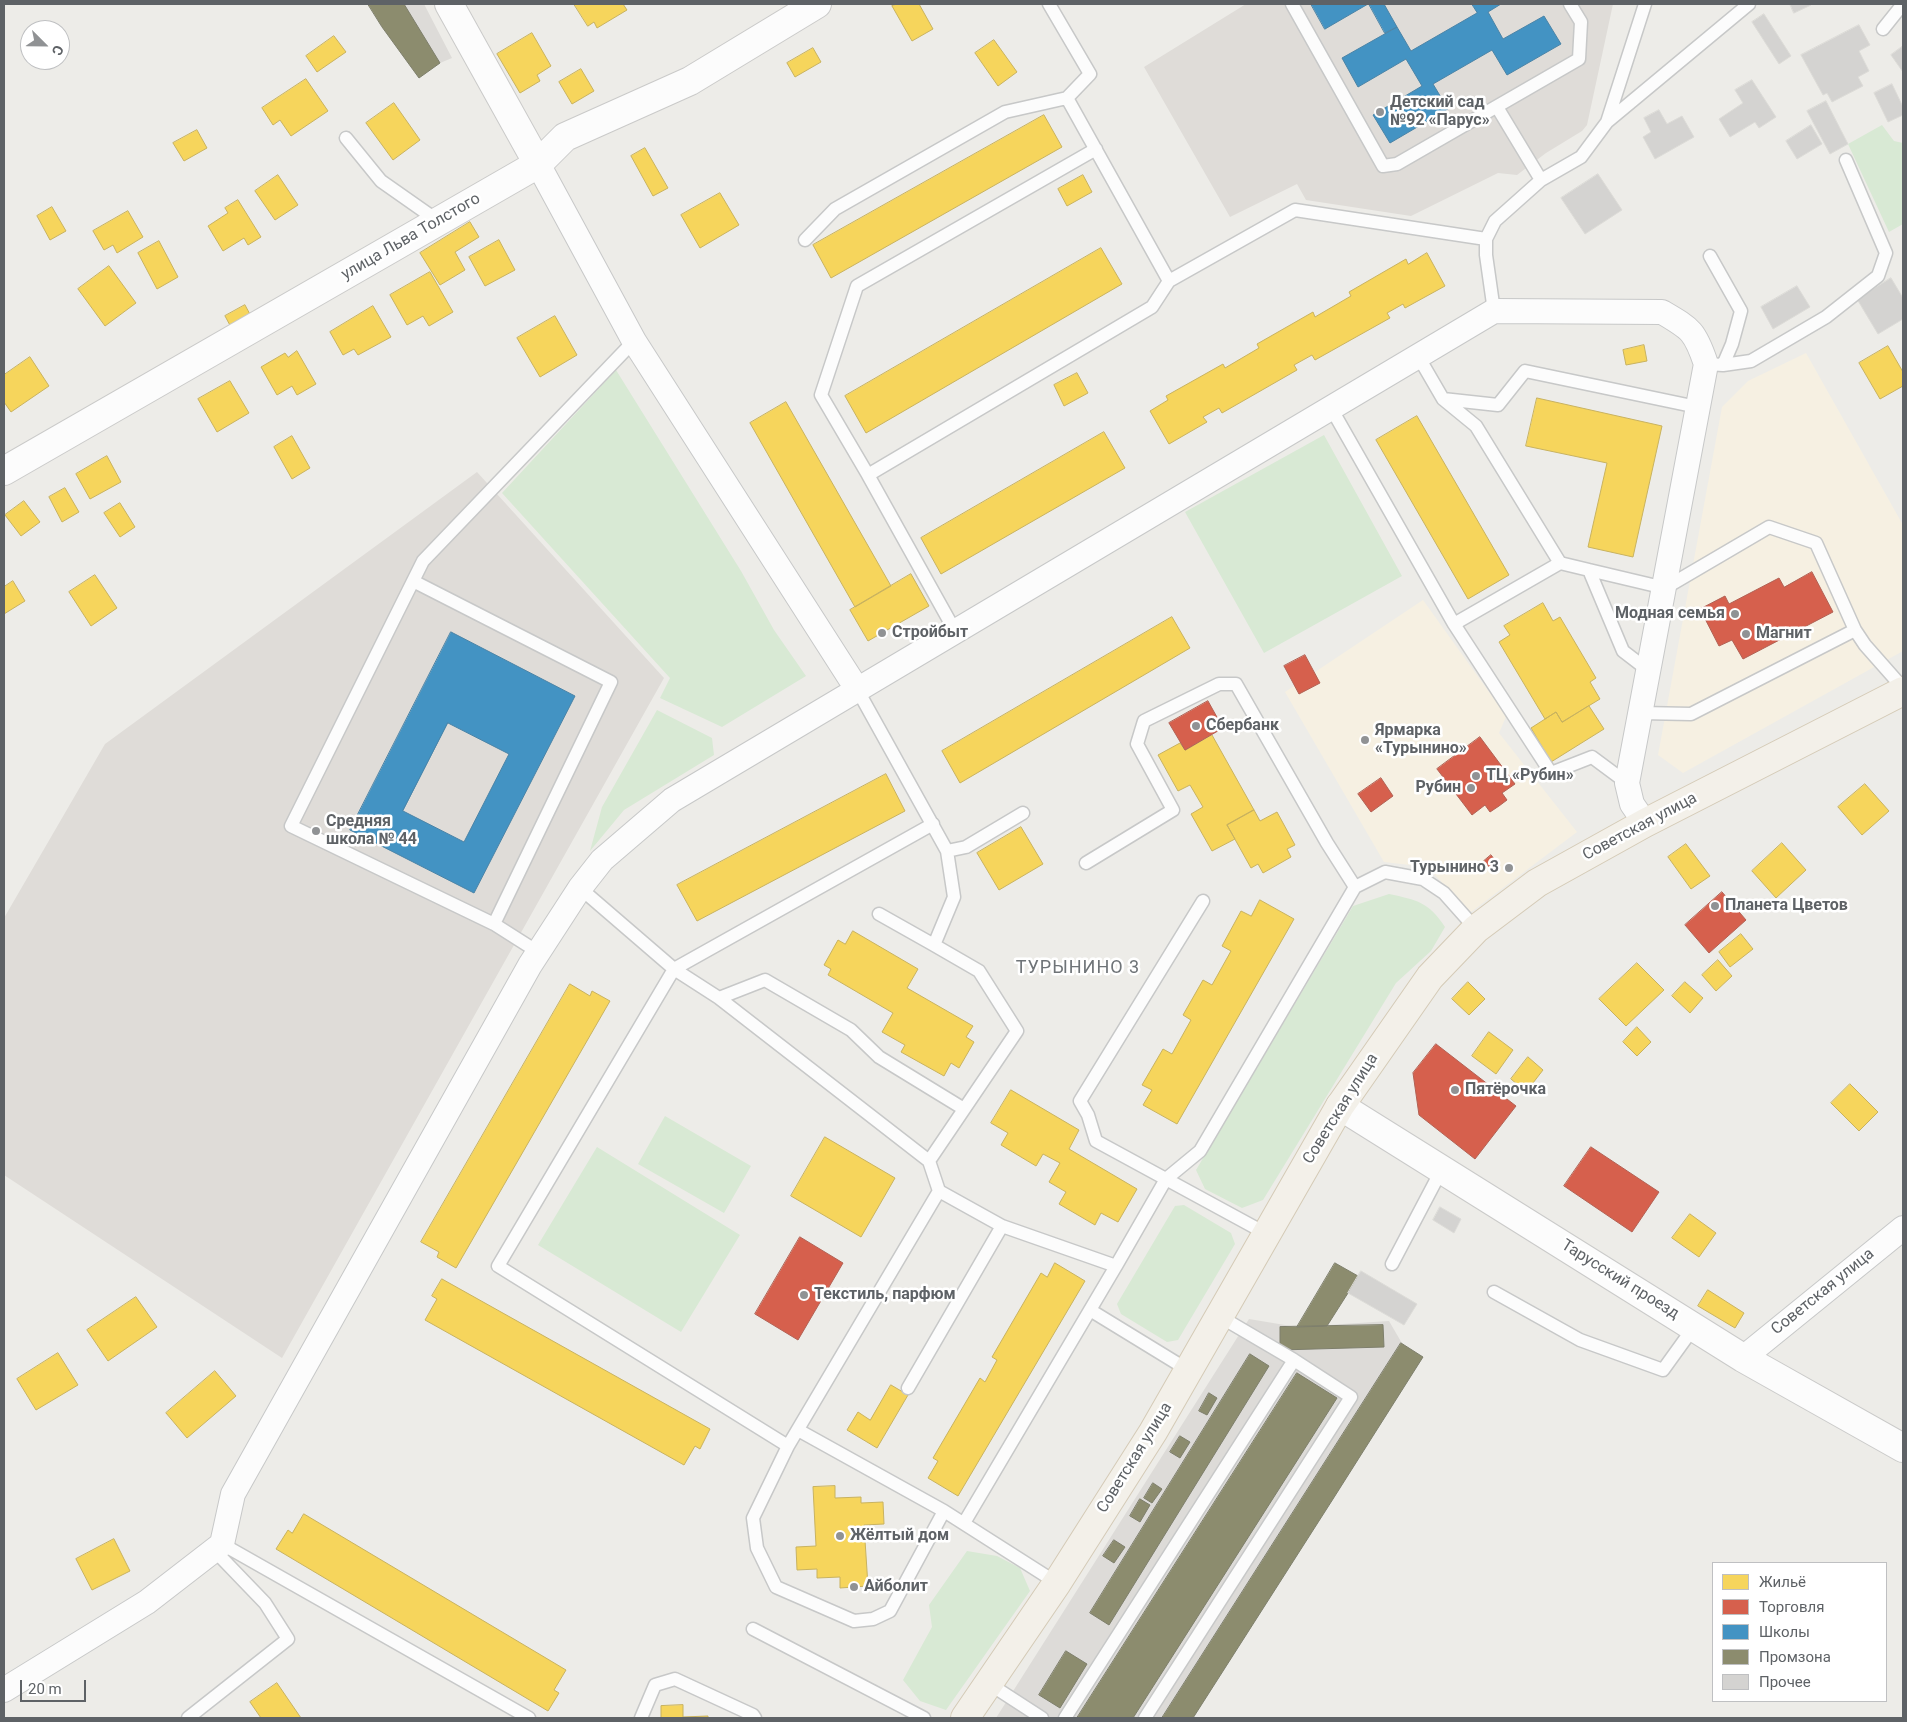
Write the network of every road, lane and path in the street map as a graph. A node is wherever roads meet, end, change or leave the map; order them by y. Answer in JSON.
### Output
{"nodes":[{"id":1,"x":449,"y":4,"type":"edge"},
{"id":2,"x":817,"y":4,"type":"edge"},
{"id":3,"x":1049,"y":4,"type":"edge"},
{"id":4,"x":1292,"y":4,"type":"edge"},
{"id":5,"x":1570,"y":4,"type":"edge"},
{"id":6,"x":1645,"y":4,"type":"edge"},
{"id":7,"x":1749,"y":4,"type":"edge"},
{"id":8,"x":1903,"y":4,"type":"edge"},
{"id":9,"x":1883,"y":29,"type":"dead end"},
{"id":10,"x":1068,"y":98,"type":"junction"},
{"id":11,"x":1497,"y":107,"type":"junction"},
{"id":12,"x":1608,"y":122,"type":"junction"},
{"id":13,"x":346,"y":138,"type":"dead end"},
{"id":14,"x":1096,"y":149,"type":"junction"},
{"id":15,"x":1846,"y":160,"type":"dead end"},
{"id":16,"x":538,"y":164,"type":"junction"},
{"id":17,"x":1541,"y":180,"type":"junction"},
{"id":18,"x":438,"y":221,"type":"junction"},
{"id":19,"x":1486,"y":239,"type":"junction"},
{"id":20,"x":805,"y":240,"type":"dead end"},
{"id":21,"x":1710,"y":256,"type":"dead end"},
{"id":22,"x":1169,"y":281,"type":"junction"},
{"id":23,"x":1494,"y":311,"type":"junction"},
{"id":24,"x":634,"y":341,"type":"junction"},
{"id":25,"x":1418,"y":356,"type":"junction"},
{"id":26,"x":1715,"y":364,"type":"junction"},
{"id":27,"x":1443,"y":399,"type":"junction"},
{"id":28,"x":1697,"y":407,"type":"junction"},
{"id":29,"x":1331,"y":408,"type":"junction"},
{"id":30,"x":4,"y":472,"type":"edge"},
{"id":31,"x":868,"y":475,"type":"junction"},
{"id":32,"x":1560,"y":563,"type":"junction"},
{"id":33,"x":1589,"y":570,"type":"junction"},
{"id":34,"x":413,"y":581,"type":"junction"},
{"id":35,"x":1665,"y":588,"type":"junction"},
{"id":36,"x":1454,"y":624,"type":"junction"},
{"id":37,"x":1855,"y":630,"type":"junction"},
{"id":38,"x":955,"y":631,"type":"junction"},
{"id":39,"x":1649,"y":671,"type":"junction"},
{"id":40,"x":857,"y":689,"type":"junction"},
{"id":41,"x":1903,"y":689,"type":"edge"},
{"id":42,"x":1641,"y":714,"type":"junction"},
{"id":43,"x":1627,"y":783,"type":"junction"},
{"id":44,"x":1023,"y":813,"type":"dead end"},
{"id":45,"x":933,"y":824,"type":"junction"},
{"id":46,"x":1645,"y":824,"type":"junction"},
{"id":47,"x":947,"y":851,"type":"junction"},
{"id":48,"x":1086,"y":863,"type":"dead end"},
{"id":49,"x":1356,"y":887,"type":"junction"},
{"id":50,"x":580,"y":888,"type":"junction"},
{"id":51,"x":1203,"y":901,"type":"dead end"},
{"id":52,"x":879,"y":914,"type":"dead end"},
{"id":53,"x":494,"y":924,"type":"junction"},
{"id":54,"x":1476,"y":929,"type":"junction"},
{"id":55,"x":934,"y":945,"type":"junction"},
{"id":56,"x":538,"y":952,"type":"junction"},
{"id":57,"x":674,"y":969,"type":"junction"},
{"id":58,"x":719,"y":998,"type":"junction"},
{"id":59,"x":1340,"y":1106,"type":"junction"},
{"id":60,"x":964,"y":1109,"type":"junction"},
{"id":61,"x":929,"y":1161,"type":"junction"},
{"id":62,"x":1442,"y":1169,"type":"junction"},
{"id":63,"x":1166,"y":1179,"type":"junction"},
{"id":64,"x":940,"y":1191,"type":"junction"},
{"id":65,"x":1002,"y":1226,"type":"junction"},
{"id":66,"x":1903,"y":1228,"type":"edge"},
{"id":67,"x":1267,"y":1234,"type":"junction"},
{"id":68,"x":1392,"y":1264,"type":"dead end"},
{"id":69,"x":1116,"y":1266,"type":"junction"},
{"id":70,"x":1494,"y":1292,"type":"dead end"},
{"id":71,"x":1090,"y":1310,"type":"junction"},
{"id":72,"x":1219,"y":1316,"type":"junction"},
{"id":73,"x":1694,"y":1326,"type":"junction"},
{"id":74,"x":1744,"y":1358,"type":"junction"},
{"id":75,"x":1294,"y":1360,"type":"junction"},
{"id":76,"x":1188,"y":1370,"type":"junction"},
{"id":77,"x":908,"y":1388,"type":"dead end"},
{"id":78,"x":798,"y":1430,"type":"junction"},
{"id":79,"x":788,"y":1446,"type":"junction"},
{"id":80,"x":1903,"y":1448,"type":"edge"},
{"id":81,"x":944,"y":1511,"type":"junction"},
{"id":82,"x":964,"y":1523,"type":"junction"},
{"id":83,"x":218,"y":1547,"type":"junction"},
{"id":84,"x":1057,"y":1583,"type":"junction"},
{"id":85,"x":753,"y":1629,"type":"dead end"},
{"id":86,"x":988,"y":1683,"type":"junction"},
{"id":87,"x":4,"y":1690,"type":"edge"},
{"id":88,"x":188,"y":1718,"type":"edge"},
{"id":89,"x":529,"y":1718,"type":"edge"},
{"id":90,"x":641,"y":1718,"type":"edge"},
{"id":91,"x":755,"y":1718,"type":"edge"},
{"id":92,"x":924,"y":1718,"type":"edge"},
{"id":93,"x":965,"y":1718,"type":"edge"},
{"id":94,"x":1042,"y":1718,"type":"edge"},
{"id":95,"x":1065,"y":1718,"type":"edge"},
{"id":96,"x":1145,"y":1718,"type":"edge"}],
"edges":[{"from":1,"to":16,"type":"street"},
{"from":2,"to":16,"type":"street","name":"улица Льва Толстого"},
{"from":3,"to":10,"type":"lane"},
{"from":4,"to":11,"type":"lane"},
{"from":5,"to":11,"type":"lane"},
{"from":6,"to":12,"type":"lane"},
{"from":7,"to":12,"type":"lane"},
{"from":8,"to":9,"type":"lane"},
{"from":10,"to":14,"type":"lane"},
{"from":10,"to":20,"type":"lane"},
{"from":11,"to":17,"type":"lane"},
{"from":12,"to":17,"type":"lane"},
{"from":13,"to":18,"type":"lane"},
{"from":14,"to":22,"type":"lane"},
{"from":14,"to":31,"type":"lane"},
{"from":15,"to":26,"type":"lane"},
{"from":16,"to":18,"type":"street","name":"улица Льва Толстого"},
{"from":16,"to":24,"type":"street"},
{"from":17,"to":19,"type":"lane"},
{"from":18,"to":30,"type":"street","name":"улица Льва Толстого"},
{"from":19,"to":22,"type":"lane"},
{"from":19,"to":23,"type":"lane"},
{"from":21,"to":26,"type":"lane"},
{"from":22,"to":31,"type":"lane"},
{"from":23,"to":25,"type":"street"},
{"from":23,"to":26,"type":"street"},
{"from":24,"to":34,"type":"lane"},
{"from":24,"to":40,"type":"street"},
{"from":25,"to":27,"type":"lane"},
{"from":25,"to":29,"type":"street"},
{"from":26,"to":28,"type":"street"},
{"from":27,"to":28,"type":"lane"},
{"from":27,"to":32,"type":"lane"},
{"from":28,"to":35,"type":"street"},
{"from":29,"to":36,"type":"lane"},
{"from":29,"to":38,"type":"street"},
{"from":31,"to":38,"type":"lane"},
{"from":32,"to":33,"type":"lane"},
{"from":32,"to":36,"type":"lane"},
{"from":33,"to":35,"type":"lane"},
{"from":33,"to":39,"type":"lane"},
{"from":34,"to":53,"type":"lane"},
{"from":34,"to":53,"type":"lane"},
{"from":35,"to":37,"type":"lane"},
{"from":35,"to":39,"type":"street"},
{"from":36,"to":43,"type":"lane"},
{"from":37,"to":41,"type":"lane"},
{"from":37,"to":42,"type":"lane"},
{"from":38,"to":40,"type":"street"},
{"from":39,"to":42,"type":"street"},
{"from":40,"to":45,"type":"lane"},
{"from":40,"to":50,"type":"street"},
{"from":41,"to":46,"type":"main road","name":"Советская улица"},
{"from":42,"to":43,"type":"street"},
{"from":43,"to":46,"type":"street"},
{"from":44,"to":47,"type":"lane"},
{"from":45,"to":47,"type":"lane"},
{"from":45,"to":57,"type":"lane"},
{"from":46,"to":54,"type":"main road","name":"Советская улица"},
{"from":47,"to":55,"type":"lane"},
{"from":48,"to":49,"type":"lane"},
{"from":49,"to":54,"type":"lane"},
{"from":49,"to":63,"type":"lane"},
{"from":50,"to":56,"type":"street"},
{"from":50,"to":57,"type":"lane"},
{"from":51,"to":63,"type":"lane"},
{"from":52,"to":55,"type":"lane"},
{"from":53,"to":56,"type":"lane"},
{"from":54,"to":59,"type":"main road","name":"Советская улица"},
{"from":55,"to":60,"type":"lane"},
{"from":56,"to":83,"type":"street"},
{"from":57,"to":58,"type":"lane"},
{"from":57,"to":79,"type":"lane"},
{"from":58,"to":60,"type":"lane"},
{"from":58,"to":61,"type":"lane"},
{"from":59,"to":62,"type":"street","name":"Тарусский проезд"},
{"from":59,"to":67,"type":"main road","name":"Советская улица"},
{"from":60,"to":61,"type":"lane"},
{"from":61,"to":64,"type":"lane"},
{"from":62,"to":68,"type":"lane"},
{"from":62,"to":73,"type":"street","name":"Тарусский проезд"},
{"from":63,"to":67,"type":"lane"},
{"from":63,"to":69,"type":"lane"},
{"from":64,"to":65,"type":"lane"},
{"from":64,"to":78,"type":"lane"},
{"from":65,"to":69,"type":"lane"},
{"from":65,"to":77,"type":"lane"},
{"from":66,"to":74,"type":"street","name":"Советская улица"},
{"from":67,"to":72,"type":"main road","name":"Советская улица"},
{"from":69,"to":71,"type":"lane"},
{"from":70,"to":73,"type":"lane"},
{"from":71,"to":76,"type":"lane"},
{"from":71,"to":82,"type":"lane"},
{"from":72,"to":75,"type":"lane"},
{"from":72,"to":76,"type":"main road","name":"Советская улица"},
{"from":73,"to":74,"type":"street","name":"Тарусский проезд"},
{"from":74,"to":80,"type":"street","name":"Тарусский проезд"},
{"from":75,"to":95,"type":"lane"},
{"from":75,"to":96,"type":"lane"},
{"from":76,"to":84,"type":"main road","name":"Советская улица"},
{"from":78,"to":79,"type":"lane"},
{"from":78,"to":81,"type":"lane"},
{"from":79,"to":81,"type":"lane"},
{"from":81,"to":82,"type":"lane"},
{"from":82,"to":84,"type":"lane"},
{"from":83,"to":87,"type":"street"},
{"from":83,"to":88,"type":"lane"},
{"from":83,"to":89,"type":"lane"},
{"from":84,"to":86,"type":"main road","name":"Советская улица"},
{"from":85,"to":92,"type":"lane"},
{"from":86,"to":93,"type":"main road","name":"Советская улица"},
{"from":86,"to":94,"type":"lane"},
{"from":90,"to":91,"type":"lane"}]}
